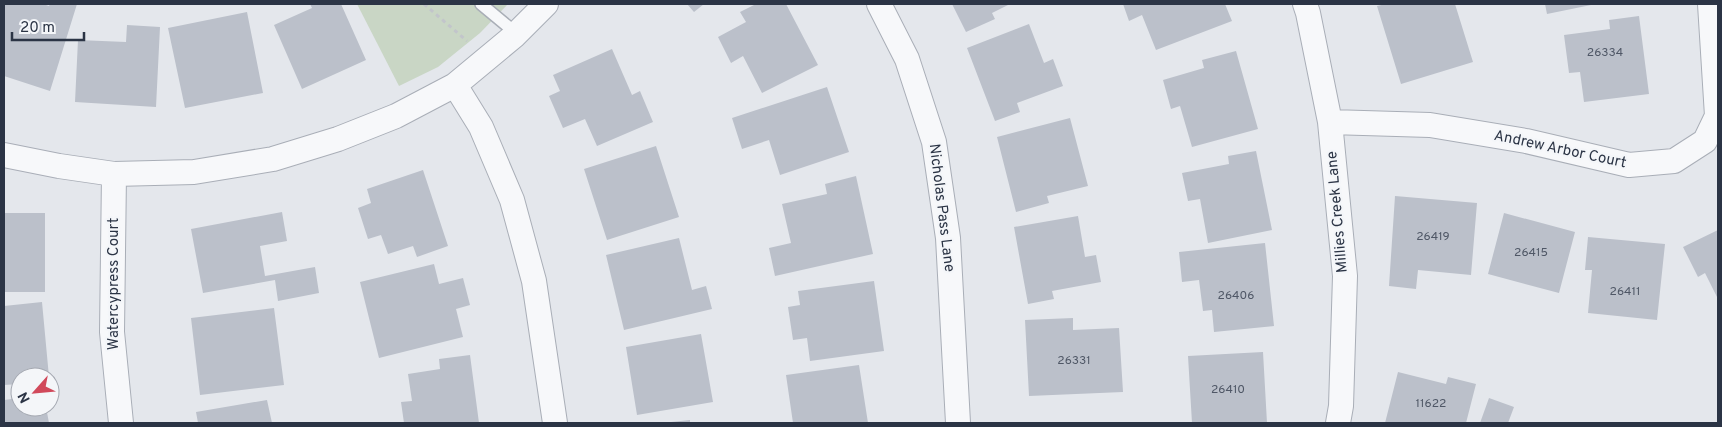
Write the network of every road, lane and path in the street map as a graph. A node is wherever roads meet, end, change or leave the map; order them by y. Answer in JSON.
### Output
{"nodes":[{"id":1,"x":424,"y":4,"type":"edge"},
{"id":2,"x":481,"y":4,"type":"edge"},
{"id":3,"x":546,"y":4,"type":"edge"},
{"id":4,"x":879,"y":4,"type":"edge"},
{"id":5,"x":1305,"y":4,"type":"edge"},
{"id":6,"x":1710,"y":4,"type":"edge"},
{"id":7,"x":517,"y":34,"type":"junction"},
{"id":8,"x":467,"y":41,"type":"dead end"},
{"id":9,"x":455,"y":85,"type":"junction"},
{"id":10,"x":1330,"y":122,"type":"junction"},
{"id":11,"x":4,"y":155,"type":"edge"},
{"id":12,"x":114,"y":174,"type":"junction"},
{"id":13,"x":547,"y":377,"type":"junction"},
{"id":14,"x":121,"y":423,"type":"edge"},
{"id":15,"x":543,"y":423,"type":"edge"},
{"id":16,"x":555,"y":423,"type":"edge"},
{"id":17,"x":958,"y":423,"type":"edge"},
{"id":18,"x":1338,"y":423,"type":"edge"}],
"edges":[{"from":1,"to":8,"type":"path"},
{"from":2,"to":7,"type":"lane"},
{"from":3,"to":7,"type":"street"},
{"from":4,"to":17,"type":"street","name":"Nicholas Pass Lane"},
{"from":5,"to":10,"type":"street","name":"Millies Creek Lane"},
{"from":6,"to":10,"type":"street","name":"Andrew Arbor Court"},
{"from":7,"to":9,"type":"street"},
{"from":9,"to":12,"type":"street"},
{"from":9,"to":13,"type":"street"},
{"from":10,"to":18,"type":"street","name":"Millies Creek Lane"},
{"from":11,"to":12,"type":"street"},
{"from":12,"to":14,"type":"street","name":"Watercypress Court"},
{"from":13,"to":15,"type":"street"},
{"from":13,"to":16,"type":"street"}]}
